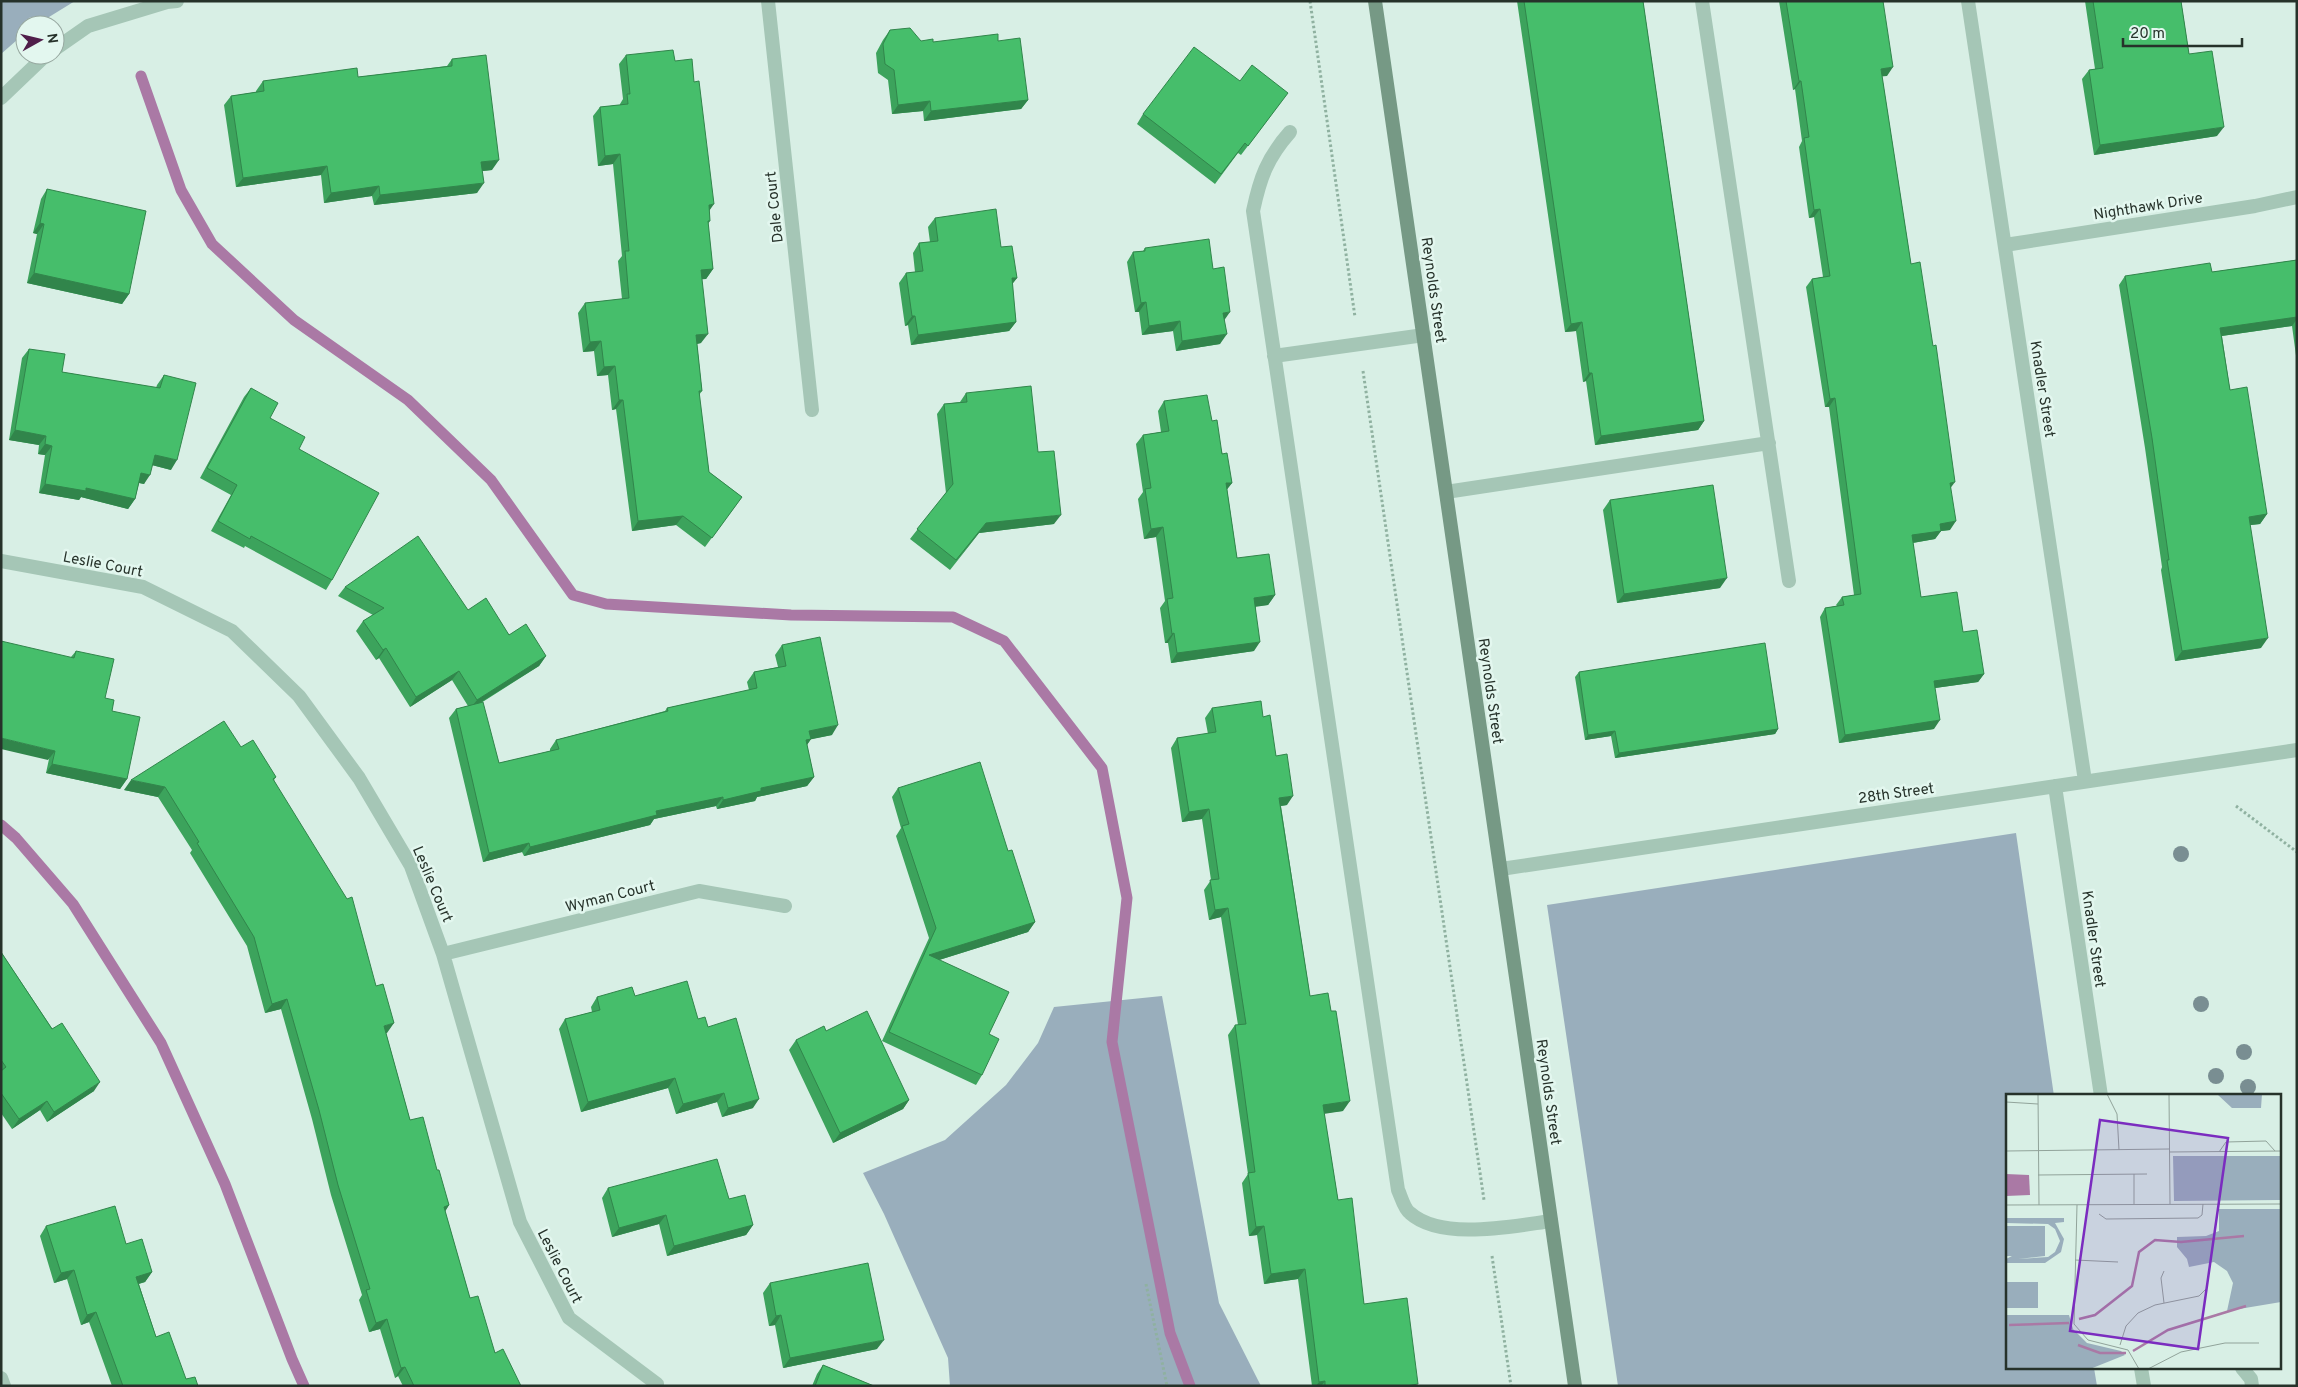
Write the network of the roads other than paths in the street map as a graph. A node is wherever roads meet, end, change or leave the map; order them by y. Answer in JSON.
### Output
{"nodes":[{"id":1,"x":177,"y":1,"type":"edge"},
{"id":2,"x":768,"y":1,"type":"edge"},
{"id":3,"x":1375,"y":1,"type":"edge"},
{"id":4,"x":1702,"y":1,"type":"edge"},
{"id":5,"x":1968,"y":1,"type":"edge"},
{"id":6,"x":65,"y":42,"type":"edge"},
{"id":7,"x":36,"y":65,"type":"edge"},
{"id":8,"x":1,"y":98,"type":"edge"},
{"id":9,"x":1290,"y":132,"type":"dead end"},
{"id":10,"x":2297,"y":197,"type":"edge"},
{"id":11,"x":2005,"y":245,"type":"junction"},
{"id":12,"x":1424,"y":335,"type":"junction"},
{"id":13,"x":1274,"y":356,"type":"junction"},
{"id":14,"x":812,"y":410,"type":"dead end"},
{"id":15,"x":1768,"y":443,"type":"junction"},
{"id":16,"x":1446,"y":492,"type":"junction"},
{"id":17,"x":1,"y":561,"type":"edge"},
{"id":18,"x":1789,"y":581,"type":"dead end"},
{"id":19,"x":2297,"y":750,"type":"edge"},
{"id":20,"x":2086,"y":781,"type":"junction"},
{"id":21,"x":2055,"y":786,"type":"junction"},
{"id":22,"x":1501,"y":869,"type":"junction"},
{"id":23,"x":785,"y":906,"type":"dead end"},
{"id":24,"x":443,"y":954,"type":"junction"},
{"id":25,"x":2101,"y":1094,"type":"edge"},
{"id":26,"x":1552,"y":1221,"type":"junction"},
{"id":27,"x":2141,"y":1370,"type":"edge"},
{"id":28,"x":2244,"y":1370,"type":"edge"},
{"id":29,"x":1,"y":1378,"type":"edge"},
{"id":30,"x":658,"y":1384,"type":"dead end"},
{"id":31,"x":4,"y":1386,"type":"edge"},
{"id":32,"x":1575,"y":1386,"type":"edge"},
{"id":33,"x":2144,"y":1386,"type":"edge"},
{"id":34,"x":2252,"y":1386,"type":"edge"}],
"edges":[{"from":1,"to":6,"type":"street"},
{"from":2,"to":14,"type":"street","name":"Dale Court"},
{"from":3,"to":12,"type":"main road","name":"Reynolds Street"},
{"from":4,"to":15,"type":"street"},
{"from":5,"to":11,"type":"street","name":"Knadler Street"},
{"from":7,"to":8,"type":"street"},
{"from":9,"to":13,"type":"street"},
{"from":10,"to":11,"type":"street","name":"Nighthawk Drive"},
{"from":11,"to":20,"type":"street","name":"Knadler Street"},
{"from":12,"to":13,"type":"street"},
{"from":12,"to":16,"type":"main road","name":"Reynolds Street"},
{"from":13,"to":26,"type":"street"},
{"from":15,"to":16,"type":"street"},
{"from":15,"to":18,"type":"street"},
{"from":16,"to":22,"type":"main road","name":"Reynolds Street"},
{"from":17,"to":24,"type":"street","name":"Leslie Court"},
{"from":19,"to":20,"type":"street","name":"28th Street"},
{"from":20,"to":21,"type":"street","name":"28th Street"},
{"from":21,"to":22,"type":"street","name":"28th Street"},
{"from":21,"to":25,"type":"street","name":"Knadler Street"},
{"from":22,"to":26,"type":"main road","name":"Reynolds Street"},
{"from":23,"to":24,"type":"street","name":"Wyman Court"},
{"from":24,"to":30,"type":"street","name":"Leslie Court"},
{"from":26,"to":32,"type":"main road","name":"Reynolds Street"},
{"from":27,"to":33,"type":"street"},
{"from":28,"to":34,"type":"street"},
{"from":29,"to":31,"type":"street"}]}
